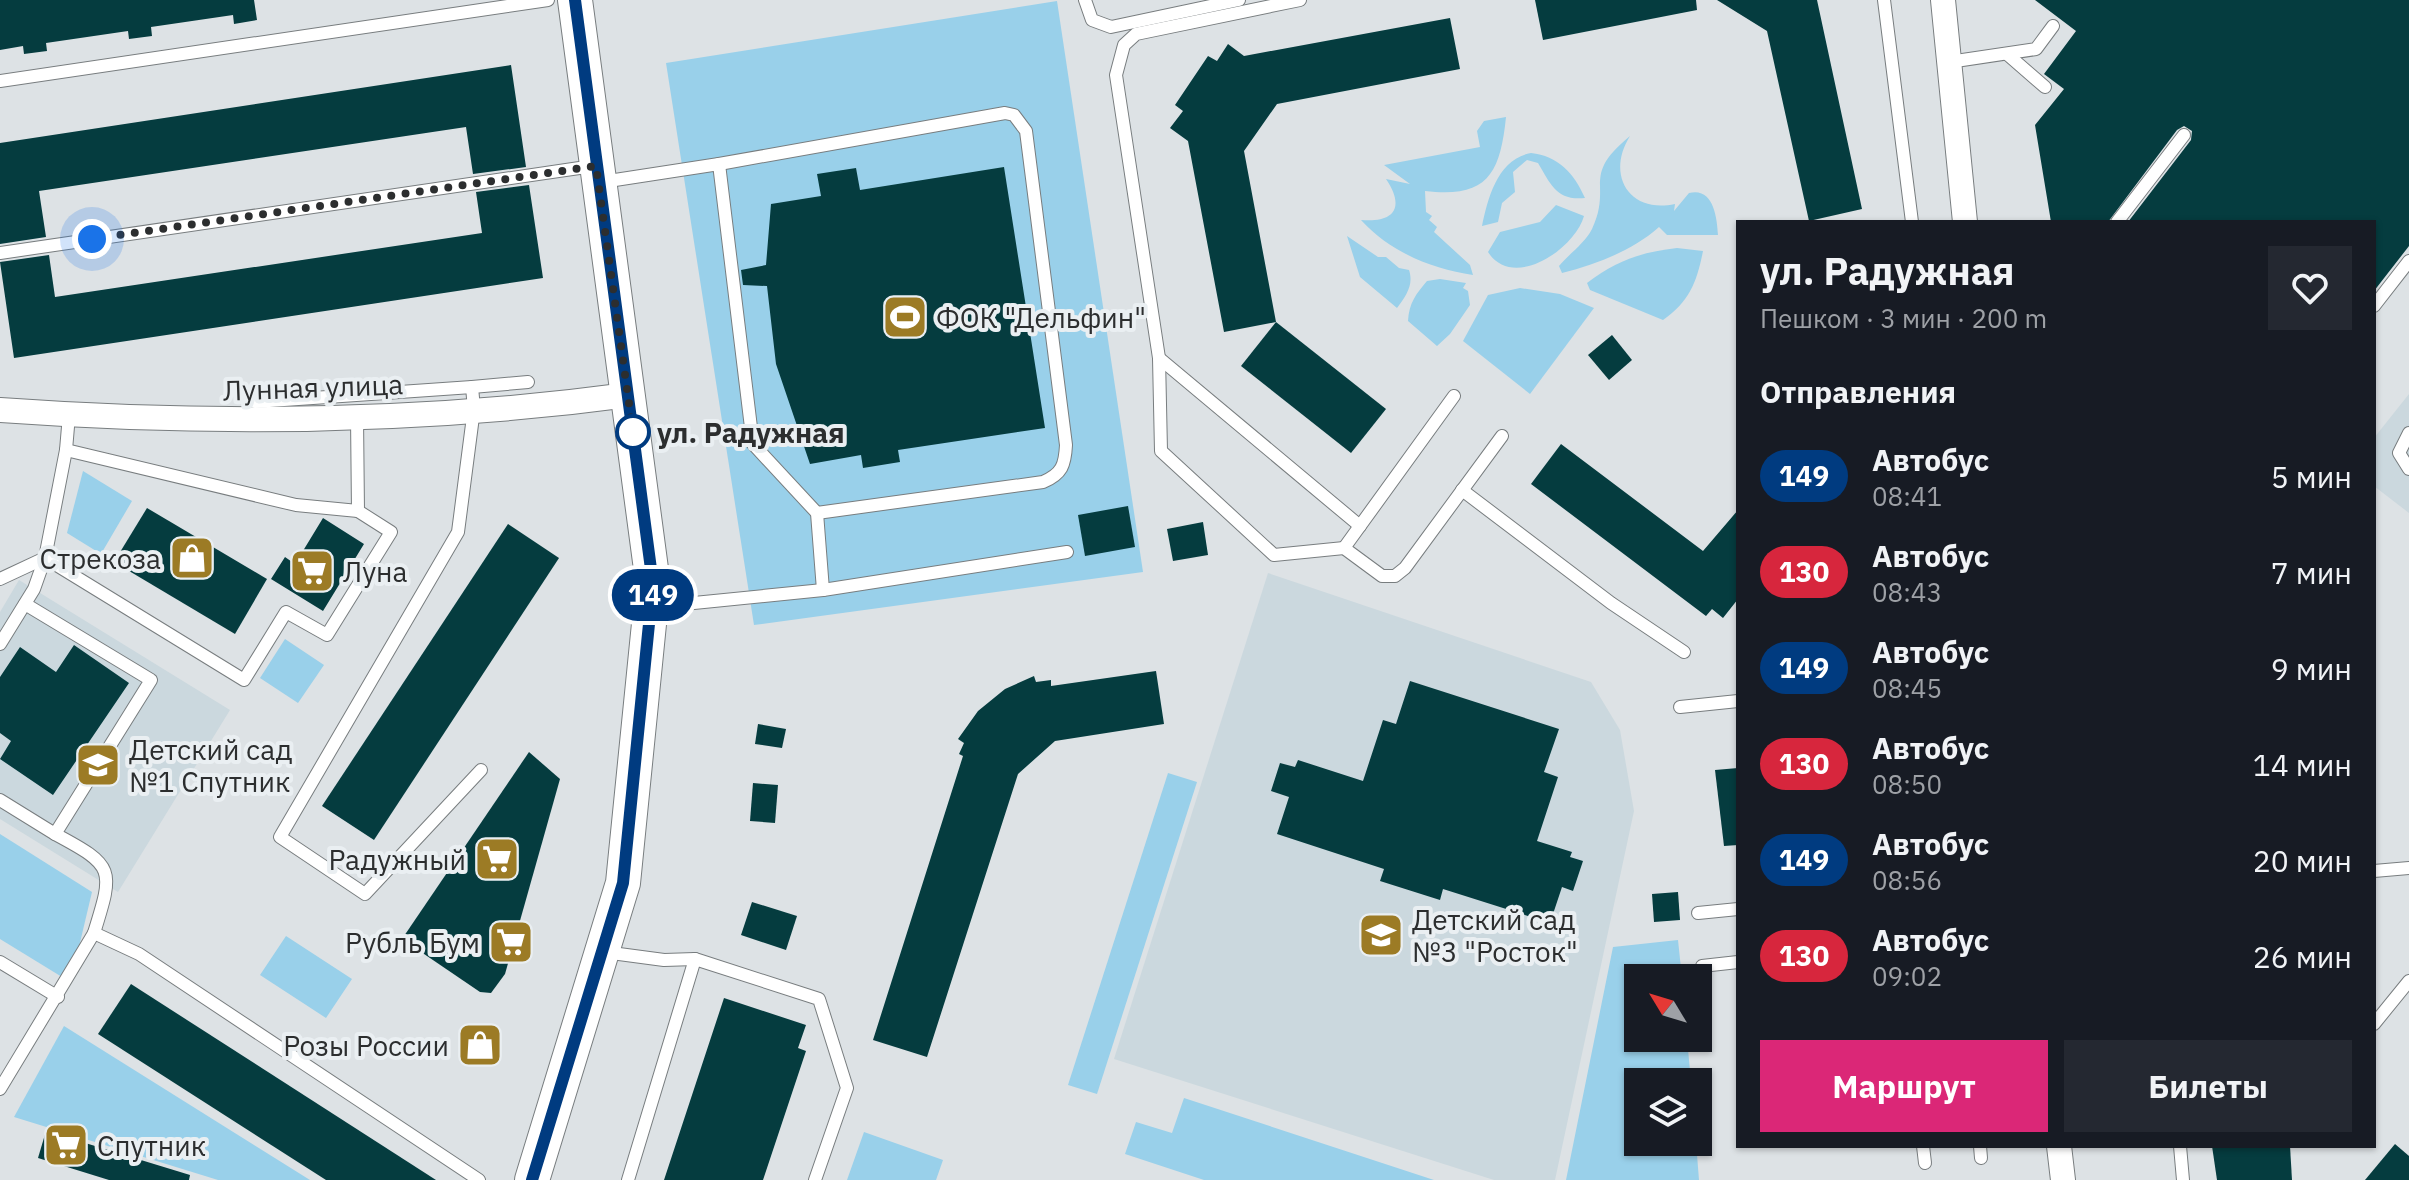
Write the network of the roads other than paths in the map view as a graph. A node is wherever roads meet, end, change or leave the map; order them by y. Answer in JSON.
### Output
{"nodes":[{"id":1,"x":548,"y":0,"type":"edge"},
{"id":2,"x":575,"y":0,"type":"edge"},
{"id":3,"x":1085,"y":0,"type":"edge"},
{"id":4,"x":1239,"y":0,"type":"edge"},
{"id":5,"x":1300,"y":0,"type":"edge"},
{"id":6,"x":1884,"y":0,"type":"edge"},
{"id":7,"x":1943,"y":0,"type":"edge"},
{"id":8,"x":2053,"y":26,"type":"dead end"},
{"id":9,"x":2007,"y":54,"type":"junction"},
{"id":10,"x":1949,"y":62,"type":"junction"},
{"id":11,"x":0,"y":81,"type":"edge"},
{"id":12,"x":2045,"y":87,"type":"dead end"},
{"id":13,"x":2184,"y":135,"type":"dead end"},
{"id":14,"x":719,"y":164,"type":"junction"},
{"id":15,"x":598,"y":174,"type":"junction"},
{"id":16,"x":1912,"y":220,"type":"edge"},
{"id":17,"x":1965,"y":220,"type":"edge"},
{"id":18,"x":2119,"y":220,"type":"edge"},
{"id":19,"x":0,"y":253,"type":"edge"},
{"id":20,"x":2409,"y":261,"type":"edge"},
{"id":21,"x":2376,"y":303,"type":"edge"},
{"id":22,"x":1159,"y":358,"type":"junction"},
{"id":23,"x":528,"y":382,"type":"dead end"},
{"id":24,"x":628,"y":395,"type":"junction"},
{"id":25,"x":1454,"y":396,"type":"dead end"},
{"id":26,"x":473,"y":398,"type":"junction"},
{"id":27,"x":255,"y":402,"type":"dead end"},
{"id":28,"x":0,"y":410,"type":"edge"},
{"id":29,"x":69,"y":415,"type":"junction"},
{"id":30,"x":357,"y":417,"type":"junction"},
{"id":31,"x":2409,"y":433,"type":"edge"},
{"id":32,"x":1502,"y":436,"type":"dead end"},
{"id":33,"x":66,"y":450,"type":"junction"},
{"id":34,"x":2409,"y":469,"type":"edge"},
{"id":35,"x":1462,"y":490,"type":"junction"},
{"id":36,"x":358,"y":511,"type":"junction"},
{"id":37,"x":817,"y":513,"type":"junction"},
{"id":38,"x":1360,"y":526,"type":"junction"},
{"id":39,"x":1344,"y":548,"type":"junction"},
{"id":40,"x":1067,"y":552,"type":"dead end"},
{"id":41,"x":45,"y":558,"type":"junction"},
{"id":42,"x":0,"y":579,"type":"edge"},
{"id":43,"x":823,"y":590,"type":"junction"},
{"id":44,"x":652,"y":601,"type":"junction"},
{"id":45,"x":25,"y":604,"type":"junction"},
{"id":46,"x":0,"y":644,"type":"edge"},
{"id":47,"x":1684,"y":652,"type":"dead end"},
{"id":48,"x":1736,"y":701,"type":"edge"},
{"id":49,"x":1680,"y":707,"type":"dead end"},
{"id":50,"x":481,"y":770,"type":"dead end"},
{"id":51,"x":0,"y":800,"type":"edge"},
{"id":52,"x":55,"y":834,"type":"junction"},
{"id":53,"x":2409,"y":868,"type":"edge"},
{"id":54,"x":2376,"y":871,"type":"edge"},
{"id":55,"x":1736,"y":909,"type":"edge"},
{"id":56,"x":1698,"y":913,"type":"dead end"},
{"id":57,"x":94,"y":933,"type":"junction"},
{"id":58,"x":602,"y":952,"type":"junction"},
{"id":59,"x":695,"y":959,"type":"junction"},
{"id":60,"x":0,"y":962,"type":"edge"},
{"id":61,"x":1736,"y":962,"type":"edge"},
{"id":62,"x":1712,"y":965,"type":"edge"},
{"id":63,"x":2409,"y":981,"type":"edge"},
{"id":64,"x":58,"y":997,"type":"junction"},
{"id":65,"x":2376,"y":1022,"type":"edge"},
{"id":66,"x":0,"y":1089,"type":"edge"},
{"id":67,"x":1923,"y":1148,"type":"edge"},
{"id":68,"x":2059,"y":1148,"type":"edge"},
{"id":69,"x":2180,"y":1148,"type":"edge"},
{"id":70,"x":1925,"y":1163,"type":"dead end"},
{"id":71,"x":479,"y":1180,"type":"edge"},
{"id":72,"x":532,"y":1180,"type":"edge"},
{"id":73,"x":628,"y":1180,"type":"edge"},
{"id":74,"x":815,"y":1180,"type":"edge"},
{"id":75,"x":2063,"y":1180,"type":"edge"},
{"id":76,"x":2183,"y":1180,"type":"edge"}],
"edges":[{"from":1,"to":11,"type":"lane"},
{"from":2,"to":15,"type":"main road"},
{"from":3,"to":4,"type":"lane"},
{"from":5,"to":22,"type":"lane"},
{"from":6,"to":16,"type":"lane"},
{"from":7,"to":10,"type":"street"},
{"from":8,"to":9,"type":"lane"},
{"from":9,"to":10,"type":"lane"},
{"from":9,"to":12,"type":"lane"},
{"from":10,"to":17,"type":"street"},
{"from":13,"to":18,"type":"lane"},
{"from":14,"to":15,"type":"lane"},
{"from":14,"to":37,"type":"lane"},
{"from":14,"to":37,"type":"lane"},
{"from":15,"to":19,"type":"lane"},
{"from":15,"to":24,"type":"main road"},
{"from":20,"to":21,"type":"lane"},
{"from":22,"to":38,"type":"lane"},
{"from":22,"to":39,"type":"lane"},
{"from":23,"to":26,"type":"lane"},
{"from":24,"to":26,"type":"street","name":"Лунная улица"},
{"from":24,"to":44,"type":"main road"},
{"from":25,"to":38,"type":"lane"},
{"from":26,"to":27,"type":"lane"},
{"from":26,"to":30,"type":"street","name":"Лунная улица"},
{"from":26,"to":50,"type":"lane"},
{"from":28,"to":29,"type":"street","name":"Лунная улица"},
{"from":29,"to":30,"type":"street","name":"Лунная улица"},
{"from":29,"to":33,"type":"lane"},
{"from":30,"to":36,"type":"lane"},
{"from":31,"to":34,"type":"lane"},
{"from":32,"to":35,"type":"lane"},
{"from":33,"to":36,"type":"lane"},
{"from":33,"to":41,"type":"lane"},
{"from":35,"to":39,"type":"lane"},
{"from":35,"to":47,"type":"lane"},
{"from":36,"to":41,"type":"lane"},
{"from":37,"to":43,"type":"lane"},
{"from":38,"to":39,"type":"lane"},
{"from":40,"to":43,"type":"lane"},
{"from":41,"to":42,"type":"lane"},
{"from":41,"to":45,"type":"lane"},
{"from":43,"to":44,"type":"lane"},
{"from":44,"to":58,"type":"main road"},
{"from":45,"to":46,"type":"lane"},
{"from":45,"to":52,"type":"lane"},
{"from":48,"to":49,"type":"lane"},
{"from":51,"to":52,"type":"lane"},
{"from":52,"to":57,"type":"lane"},
{"from":53,"to":54,"type":"lane"},
{"from":55,"to":56,"type":"lane"},
{"from":57,"to":64,"type":"lane"},
{"from":57,"to":71,"type":"lane"},
{"from":58,"to":59,"type":"lane"},
{"from":58,"to":72,"type":"main road"},
{"from":59,"to":73,"type":"lane"},
{"from":59,"to":74,"type":"lane"},
{"from":60,"to":64,"type":"lane"},
{"from":61,"to":62,"type":"lane"},
{"from":63,"to":65,"type":"lane"},
{"from":64,"to":66,"type":"lane"},
{"from":67,"to":70,"type":"lane"},
{"from":68,"to":75,"type":"street"},
{"from":69,"to":76,"type":"lane"}]}
